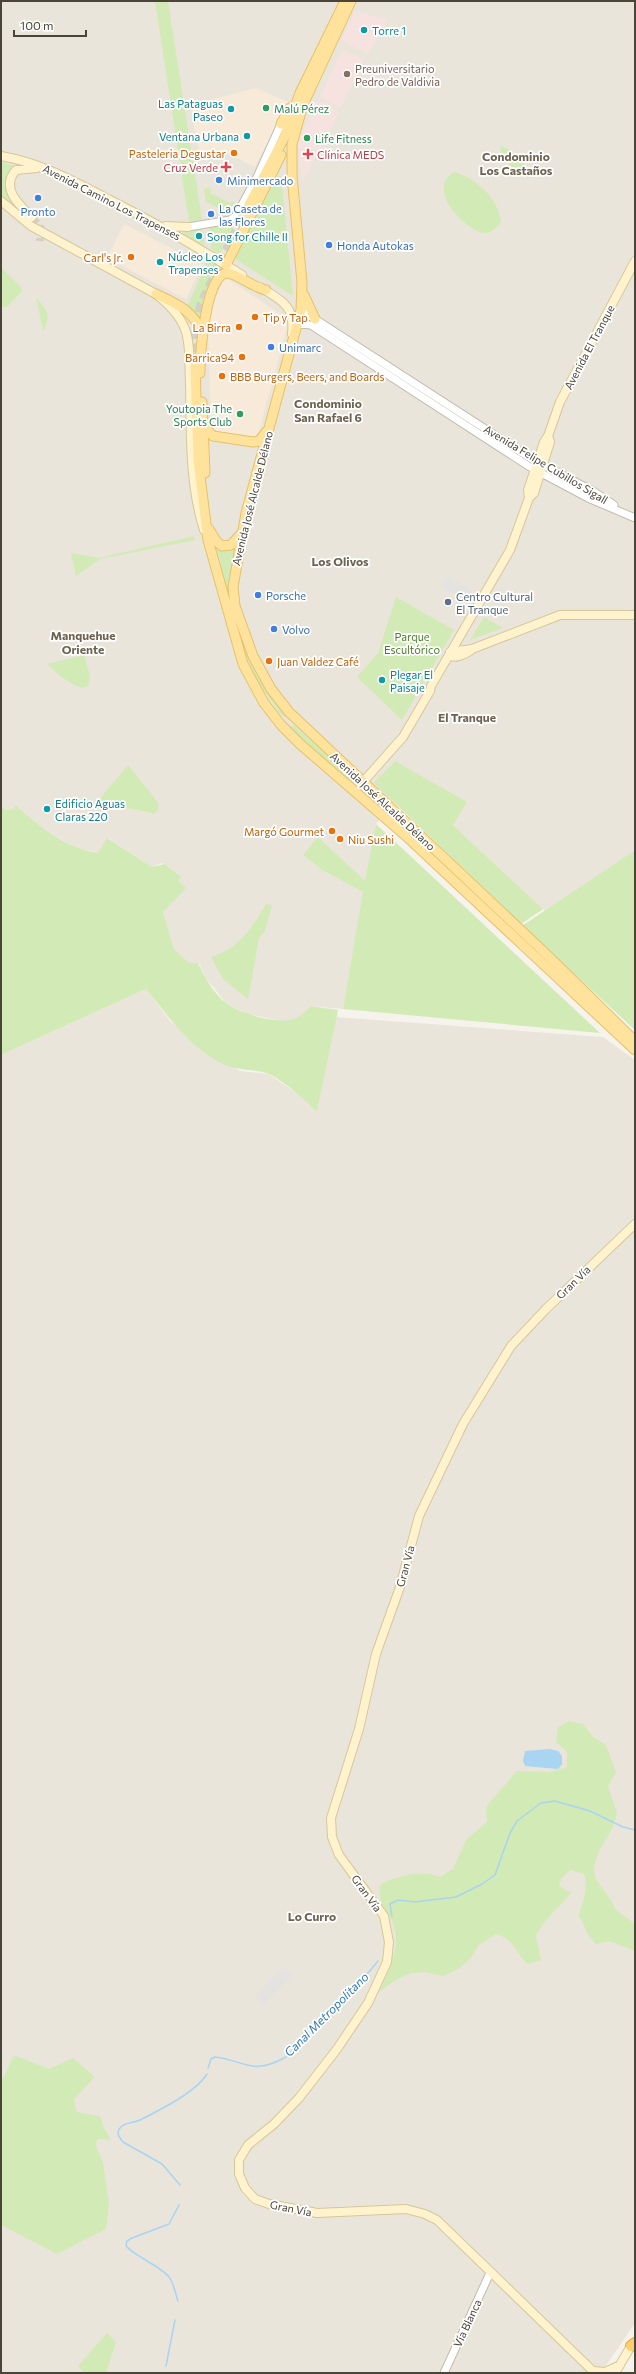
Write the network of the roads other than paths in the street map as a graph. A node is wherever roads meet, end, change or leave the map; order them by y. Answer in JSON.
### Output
{"nodes":[{"id":1,"x":345,"y":1,"type":"edge"},
{"id":2,"x":351,"y":1,"type":"edge"},
{"id":3,"x":284,"y":127,"type":"junction"},
{"id":4,"x":1,"y":156,"type":"edge"},
{"id":5,"x":54,"y":171,"type":"junction"},
{"id":6,"x":272,"y":174,"type":"junction"},
{"id":7,"x":293,"y":184,"type":"junction"},
{"id":8,"x":1,"y":201,"type":"edge"},
{"id":9,"x":32,"y":217,"type":"tunnel mouth"},
{"id":10,"x":242,"y":218,"type":"tunnel mouth"},
{"id":11,"x":156,"y":223,"type":"junction"},
{"id":12,"x":188,"y":227,"type":"joint"},
{"id":13,"x":635,"y":261,"type":"edge"},
{"id":14,"x":226,"y":265,"type":"junction"},
{"id":15,"x":302,"y":282,"type":"junction"},
{"id":16,"x":266,"y":290,"type":"junction"},
{"id":17,"x":156,"y":294,"type":"junction"},
{"id":18,"x":278,"y":298,"type":"junction"},
{"id":19,"x":301,"y":310,"type":"junction"},
{"id":20,"x":315,"y":319,"type":"junction"},
{"id":21,"x":298,"y":324,"type":"junction"},
{"id":22,"x":202,"y":332,"type":"junction"},
{"id":23,"x":343,"y":337,"type":"junction"},
{"id":24,"x":330,"y":338,"type":"junction"},
{"id":25,"x":292,"y":344,"type":"junction"},
{"id":26,"x":195,"y":366,"type":"tunnel mouth"},
{"id":27,"x":204,"y":426,"type":"junction"},
{"id":28,"x":269,"y":428,"type":"junction"},
{"id":29,"x":485,"y":438,"type":"junction"},
{"id":30,"x":506,"y":442,"type":"junction"},
{"id":31,"x":204,"y":451,"type":"junction"},
{"id":32,"x":260,"y":463,"type":"junction"},
{"id":33,"x":540,"y":463,"type":"junction"},
{"id":34,"x":537,"y":472,"type":"junction"},
{"id":35,"x":204,"y":506,"type":"junction"},
{"id":36,"x":619,"y":509,"type":"junction"},
{"id":37,"x":635,"y":518,"type":"edge"},
{"id":38,"x":207,"y":525,"type":"junction"},
{"id":39,"x":242,"y":533,"type":"junction"},
{"id":40,"x":208,"y":540,"type":"junction"},
{"id":41,"x":477,"y":610,"type":"junction"},
{"id":42,"x":635,"y":615,"type":"edge"},
{"id":43,"x":465,"y":638,"type":"junction"},
{"id":44,"x":473,"y":649,"type":"junction"},
{"id":45,"x":452,"y":654,"type":"junction"},
{"id":46,"x":289,"y":712,"type":"junction"},
{"id":47,"x":276,"y":719,"type":"junction"},
{"id":48,"x":287,"y":731,"type":"junction"},
{"id":49,"x":322,"y":744,"type":"junction"},
{"id":50,"x":363,"y":782,"type":"junction"},
{"id":51,"x":393,"y":825,"type":"junction"},
{"id":52,"x":635,"y":1041,"type":"edge"},
{"id":53,"x":635,"y":1050,"type":"edge"},
{"id":54,"x":635,"y":1224,"type":"edge"},
{"id":55,"x":490,"y":2273,"type":"junction"},
{"id":56,"x":633,"y":2344,"type":"edge"},
{"id":57,"x":620,"y":2365,"type":"junction"},
{"id":58,"x":592,"y":2371,"type":"edge"},
{"id":59,"x":444,"y":2373,"type":"edge"},
{"id":60,"x":616,"y":2373,"type":"edge"}],
"edges":[{"from":1,"to":3,"type":"main road"},
{"from":2,"to":7,"type":"main road","name":"Avenida José Alcalde Délano"},
{"from":3,"to":6,"type":"main road"},
{"from":3,"to":10,"type":"main road"},
{"from":3,"to":12,"type":"street"},
{"from":4,"to":5,"type":"main road","name":"Avenida Camino Los Trapenses"},
{"from":5,"to":9,"type":"main road"},
{"from":5,"to":11,"type":"main road","name":"Avenida Camino Los Trapenses"},
{"from":6,"to":7,"type":"main road"},
{"from":6,"to":14,"type":"main road"},
{"from":7,"to":15,"type":"main road","name":"Avenida José Alcalde Délano"},
{"from":8,"to":17,"type":"main road"},
{"from":11,"to":12,"type":"main road"},
{"from":11,"to":14,"type":"main road","name":"Avenida Camino Los Trapenses"},
{"from":13,"to":33,"type":"main road","name":"Avenida El Tranque"},
{"from":14,"to":16,"type":"main road","name":"Avenida Camino Los Trapenses"},
{"from":15,"to":19,"type":"main road","name":"Avenida José Alcalde Délano"},
{"from":15,"to":20,"type":"main road"},
{"from":16,"to":18,"type":"main road","name":"Avenida Camino Los Trapenses"},
{"from":16,"to":22,"type":"main road"},
{"from":17,"to":22,"type":"main road"},
{"from":17,"to":40,"type":"main road","name":"Avenida José Alcalde Délano"},
{"from":18,"to":19,"type":"main road","name":"Avenida Camino Los Trapenses"},
{"from":18,"to":25,"type":"main road","name":"Avenida Camino Los Trapenses"},
{"from":19,"to":20,"type":"street","name":"Avenida Felipe Cubillos Sigall"},
{"from":19,"to":21,"type":"main road","name":"Avenida José Alcalde Délano"},
{"from":20,"to":23,"type":"street","name":"Avenida Felipe Cubillos Sigall"},
{"from":21,"to":24,"type":"street","name":"Avenida Felipe Cubillos Sigall"},
{"from":21,"to":25,"type":"main road","name":"Avenida José Alcalde Délano"},
{"from":22,"to":27,"type":"main road"},
{"from":23,"to":24,"type":"street"},
{"from":23,"to":30,"type":"street","name":"Avenida Felipe Cubillos Sigall"},
{"from":24,"to":29,"type":"street","name":"Avenida Felipe Cubillos Sigall"},
{"from":25,"to":28,"type":"main road","name":"Avenida José Alcalde Délano"},
{"from":26,"to":35,"type":"main road","name":"Avenida José Alcalde Délano"},
{"from":27,"to":28,"type":"main road"},
{"from":27,"to":31,"type":"main road"},
{"from":28,"to":32,"type":"main road","name":"Avenida José Alcalde Délano"},
{"from":29,"to":30,"type":"street"},
{"from":29,"to":34,"type":"street","name":"Avenida Felipe Cubillos Sigall"},
{"from":30,"to":33,"type":"street","name":"Avenida Felipe Cubillos Sigall"},
{"from":31,"to":32,"type":"main road"},
{"from":31,"to":35,"type":"main road"},
{"from":32,"to":39,"type":"main road","name":"Avenida José Alcalde Délano"},
{"from":33,"to":34,"type":"main road","name":"Avenida El Tranque"},
{"from":33,"to":36,"type":"street","name":"Avenida Felipe Cubillos Sigall"},
{"from":34,"to":36,"type":"street","name":"Avenida Felipe Cubillos Sigall"},
{"from":34,"to":41,"type":"main road","name":"Avenida El Tranque"},
{"from":35,"to":38,"type":"main road","name":"Avenida José Alcalde Délano"},
{"from":36,"to":37,"type":"street"},
{"from":38,"to":39,"type":"main road"},
{"from":38,"to":40,"type":"main road","name":"Avenida José Alcalde Délano"},
{"from":39,"to":46,"type":"main road","name":"Avenida José Alcalde Délano"},
{"from":40,"to":47,"type":"main road","name":"Avenida José Alcalde Délano"},
{"from":41,"to":43,"type":"main road","name":"Avenida El Tranque"},
{"from":41,"to":45,"type":"main road","name":"Avenida El Tranque"},
{"from":42,"to":44,"type":"main road"},
{"from":43,"to":44,"type":"main road"},
{"from":43,"to":45,"type":"main road","name":"Avenida El Tranque"},
{"from":44,"to":45,"type":"main road"},
{"from":45,"to":50,"type":"main road","name":"Avenida El Tranque"},
{"from":46,"to":47,"type":"main road"},
{"from":46,"to":49,"type":"main road","name":"Avenida José Alcalde Délano"},
{"from":47,"to":48,"type":"main road","name":"Avenida José Alcalde Délano"},
{"from":48,"to":49,"type":"main road"},
{"from":48,"to":51,"type":"main road","name":"Avenida José Alcalde Délano"},
{"from":49,"to":50,"type":"main road","name":"Avenida José Alcalde Délano"},
{"from":50,"to":51,"type":"main road"},
{"from":50,"to":52,"type":"main road","name":"Avenida José Alcalde Délano"},
{"from":51,"to":53,"type":"main road","name":"Avenida José Alcalde Délano"},
{"from":54,"to":55,"type":"main road","name":"Gran Vía"},
{"from":55,"to":58,"type":"main road","name":"Gran Vía"},
{"from":55,"to":59,"type":"street","name":"Vía Blanca"},
{"from":56,"to":57,"type":"main road"},
{"from":57,"to":58,"type":"main road"},
{"from":57,"to":60,"type":"main road"}]}
